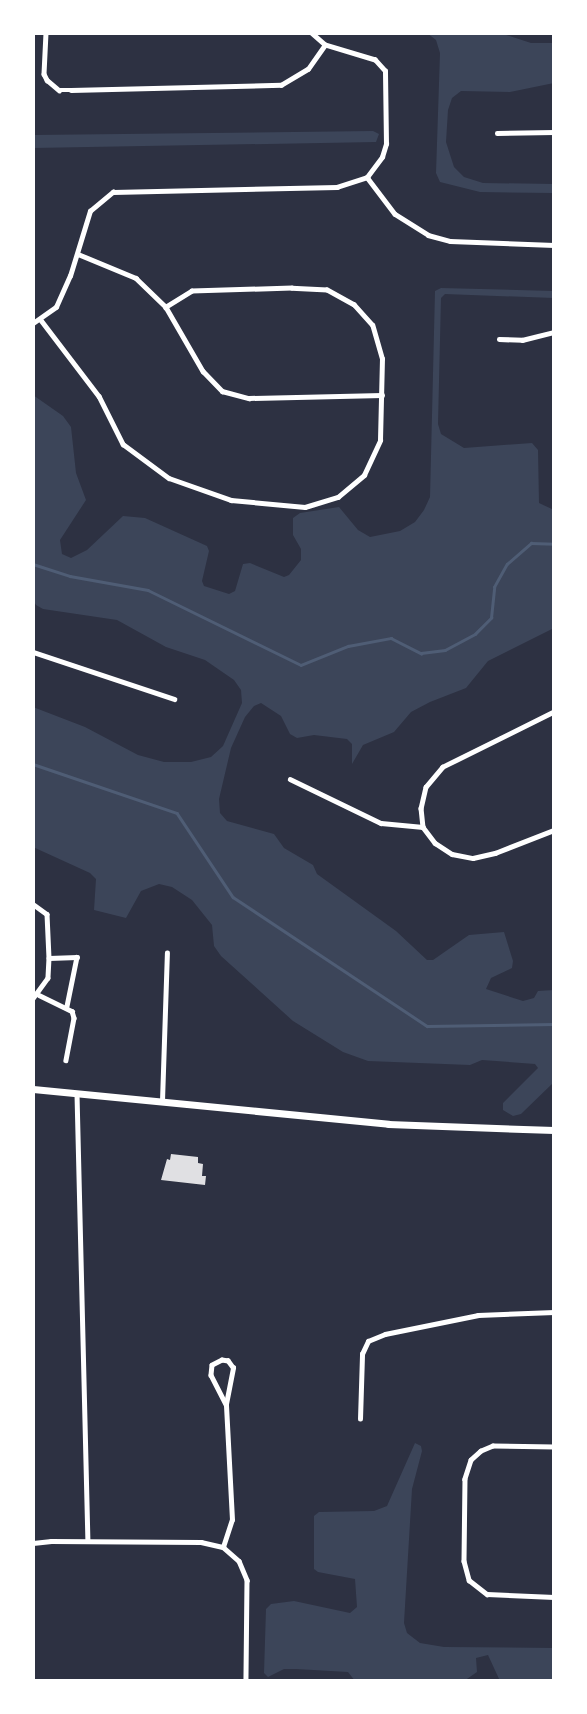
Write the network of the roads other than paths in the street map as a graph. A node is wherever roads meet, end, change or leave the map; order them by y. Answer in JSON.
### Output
{"nodes":[{"id":1,"x":46,"y":33,"type":"edge"},
{"id":2,"x":311,"y":33,"type":"edge"},
{"id":3,"x":325,"y":45,"type":"junction"},
{"id":4,"x":554,"y":132,"type":"edge"},
{"id":5,"x":497,"y":133,"type":"dead end"},
{"id":6,"x":367,"y":177,"type":"junction"},
{"id":7,"x":554,"y":245,"type":"edge"},
{"id":8,"x":78,"y":254,"type":"junction"},
{"id":9,"x":166,"y":307,"type":"junction"},
{"id":10,"x":41,"y":320,"type":"junction"},
{"id":11,"x":33,"y":323,"type":"edge"},
{"id":12,"x":554,"y":332,"type":"edge"},
{"id":13,"x":499,"y":339,"type":"dead end"},
{"id":14,"x":382,"y":395,"type":"junction"},
{"id":15,"x":33,"y":652,"type":"edge"},
{"id":16,"x":174,"y":699,"type":"dead end"},
{"id":17,"x":554,"y":712,"type":"edge"},
{"id":18,"x":290,"y":779,"type":"dead end"},
{"id":19,"x":423,"y":827,"type":"junction"},
{"id":20,"x":554,"y":830,"type":"edge"},
{"id":21,"x":33,"y":904,"type":"edge"},
{"id":22,"x":167,"y":953,"type":"dead end"},
{"id":23,"x":49,"y":958,"type":"junction"},
{"id":24,"x":39,"y":995,"type":"junction"},
{"id":25,"x":33,"y":999,"type":"edge"},
{"id":26,"x":67,"y":1006,"type":"junction"},
{"id":27,"x":66,"y":1060,"type":"dead end"},
{"id":28,"x":33,"y":1089,"type":"edge"},
{"id":29,"x":78,"y":1094,"type":"junction"},
{"id":30,"x":162,"y":1102,"type":"junction"},
{"id":31,"x":554,"y":1130,"type":"edge"},
{"id":32,"x":554,"y":1312,"type":"edge"},
{"id":33,"x":226,"y":1404,"type":"junction"},
{"id":34,"x":360,"y":1419,"type":"dead end"},
{"id":35,"x":554,"y":1447,"type":"edge"},
{"id":36,"x":88,"y":1541,"type":"junction"},
{"id":37,"x":33,"y":1544,"type":"edge"},
{"id":38,"x":223,"y":1547,"type":"junction"},
{"id":39,"x":554,"y":1597,"type":"edge"},
{"id":40,"x":246,"y":1681,"type":"edge"}],
"edges":[{"from":1,"to":3,"type":"street"},
{"from":2,"to":3,"type":"street"},
{"from":3,"to":6,"type":"street"},
{"from":4,"to":5,"type":"street"},
{"from":6,"to":7,"type":"street"},
{"from":6,"to":8,"type":"street"},
{"from":8,"to":9,"type":"street"},
{"from":8,"to":10,"type":"street"},
{"from":9,"to":14,"type":"street"},
{"from":9,"to":14,"type":"street"},
{"from":10,"to":11,"type":"street"},
{"from":10,"to":14,"type":"street"},
{"from":12,"to":13,"type":"street"},
{"from":15,"to":16,"type":"street"},
{"from":17,"to":19,"type":"street"},
{"from":18,"to":19,"type":"street"},
{"from":19,"to":20,"type":"street"},
{"from":21,"to":23,"type":"street"},
{"from":22,"to":30,"type":"street"},
{"from":23,"to":24,"type":"street"},
{"from":23,"to":26,"type":"street"},
{"from":24,"to":25,"type":"street"},
{"from":24,"to":26,"type":"street"},
{"from":26,"to":27,"type":"street"},
{"from":28,"to":29,"type":"main road"},
{"from":29,"to":30,"type":"main road"},
{"from":29,"to":36,"type":"street"},
{"from":30,"to":31,"type":"main road"},
{"from":32,"to":34,"type":"street"},
{"from":33,"to":33,"type":"street"},
{"from":33,"to":38,"type":"street"},
{"from":35,"to":39,"type":"street"},
{"from":36,"to":37,"type":"street"},
{"from":36,"to":38,"type":"street"},
{"from":38,"to":40,"type":"street"}]}
